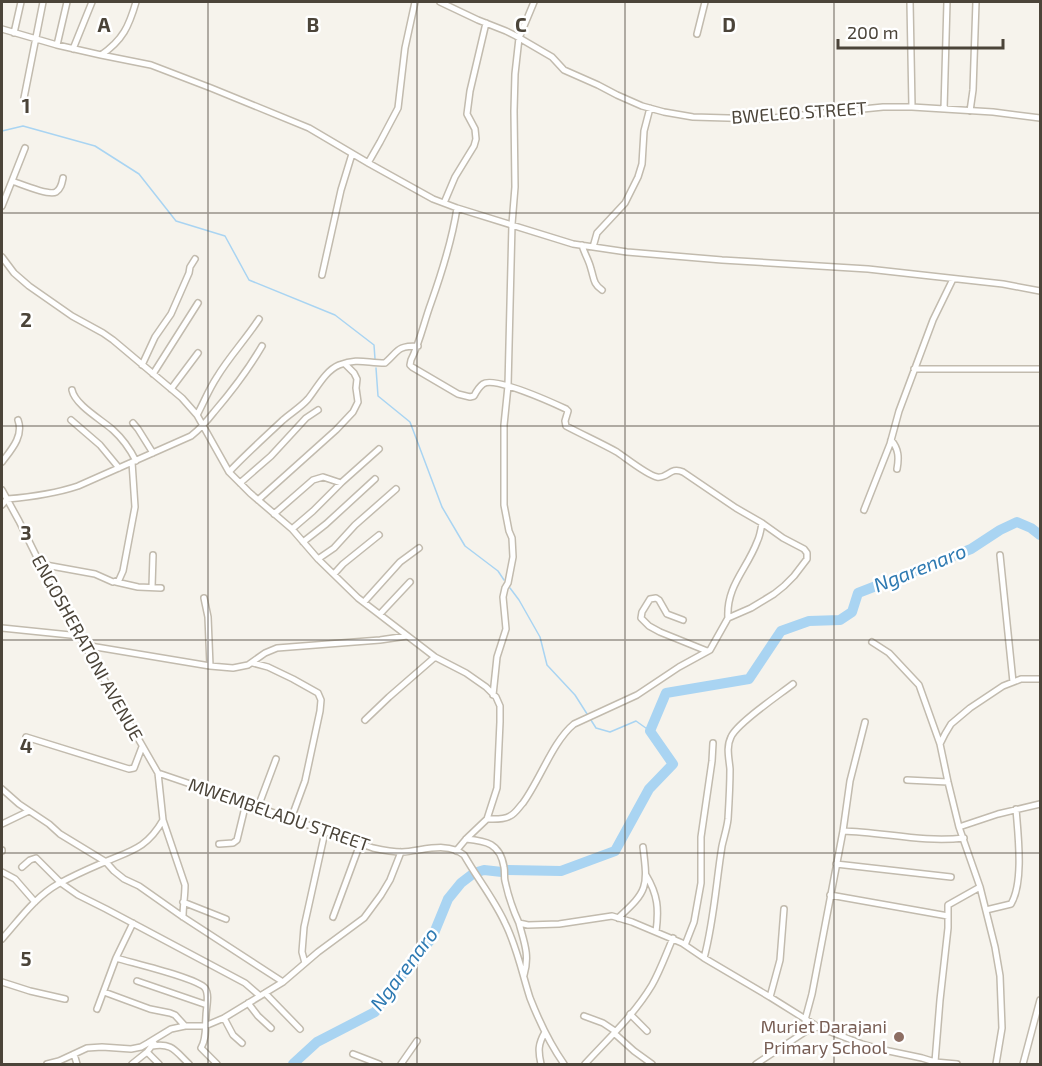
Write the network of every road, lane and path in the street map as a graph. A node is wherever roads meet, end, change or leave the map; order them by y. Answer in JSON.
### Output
{"nodes":[{"id":1,"x":21,"y":2,"type":"edge"},
{"id":2,"x":43,"y":2,"type":"edge"},
{"id":3,"x":67,"y":2,"type":"edge"},
{"id":4,"x":92,"y":2,"type":"edge"},
{"id":5,"x":136,"y":2,"type":"edge"},
{"id":6,"x":415,"y":2,"type":"edge"},
{"id":7,"x":442,"y":2,"type":"edge"},
{"id":8,"x":534,"y":2,"type":"edge"},
{"id":9,"x":705,"y":2,"type":"edge"},
{"id":10,"x":910,"y":2,"type":"edge"},
{"id":11,"x":947,"y":2,"type":"edge"},
{"id":12,"x":983,"y":2,"type":"edge"},
{"id":13,"x":976,"y":3,"type":"edge"},
{"id":14,"x":486,"y":23,"type":"junction"},
{"id":15,"x":2,"y":29,"type":"edge"},
{"id":16,"x":14,"y":33,"type":"junction"},
{"id":17,"x":697,"y":34,"type":"dead end"},
{"id":18,"x":519,"y":38,"type":"junction"},
{"id":19,"x":34,"y":39,"type":"junction"},
{"id":20,"x":57,"y":45,"type":"junction"},
{"id":21,"x":73,"y":49,"type":"junction"},
{"id":22,"x":101,"y":55,"type":"junction"},
{"id":23,"x":24,"y":98,"type":"dead end"},
{"id":24,"x":912,"y":107,"type":"junction"},
{"id":25,"x":650,"y":108,"type":"junction"},
{"id":26,"x":944,"y":109,"type":"junction"},
{"id":27,"x":969,"y":111,"type":"junction"},
{"id":28,"x":1041,"y":118,"type":"edge"},
{"id":29,"x":25,"y":148,"type":"dead end"},
{"id":30,"x":352,"y":154,"type":"junction"},
{"id":31,"x":368,"y":163,"type":"junction"},
{"id":32,"x":63,"y":178,"type":"dead end"},
{"id":33,"x":12,"y":181,"type":"junction"},
{"id":34,"x":444,"y":203,"type":"junction"},
{"id":35,"x":2,"y":206,"type":"edge"},
{"id":36,"x":457,"y":208,"type":"junction"},
{"id":37,"x":512,"y":224,"type":"junction"},
{"id":38,"x":582,"y":245,"type":"junction"},
{"id":39,"x":593,"y":247,"type":"junction"},
{"id":40,"x":2,"y":257,"type":"edge"},
{"id":41,"x":195,"y":259,"type":"dead end"},
{"id":42,"x":322,"y":275,"type":"dead end"},
{"id":43,"x":953,"y":279,"type":"junction"},
{"id":44,"x":602,"y":290,"type":"dead end"},
{"id":45,"x":1041,"y":291,"type":"edge"},
{"id":46,"x":198,"y":303,"type":"dead end"},
{"id":47,"x":259,"y":319,"type":"dead end"},
{"id":48,"x":262,"y":346,"type":"dead end"},
{"id":49,"x":418,"y":346,"type":"junction"},
{"id":50,"x":198,"y":353,"type":"dead end"},
{"id":51,"x":345,"y":364,"type":"junction"},
{"id":52,"x":142,"y":365,"type":"junction"},
{"id":53,"x":914,"y":369,"type":"junction"},
{"id":54,"x":1041,"y":369,"type":"edge"},
{"id":55,"x":153,"y":374,"type":"junction"},
{"id":56,"x":508,"y":386,"type":"junction"},
{"id":57,"x":171,"y":389,"type":"junction"},
{"id":58,"x":72,"y":390,"type":"dead end"},
{"id":59,"x":318,"y":410,"type":"dead end"},
{"id":60,"x":197,"y":415,"type":"junction"},
{"id":61,"x":18,"y":420,"type":"dead end"},
{"id":62,"x":71,"y":420,"type":"dead end"},
{"id":63,"x":133,"y":423,"type":"dead end"},
{"id":64,"x":203,"y":426,"type":"junction"},
{"id":65,"x":891,"y":440,"type":"junction"},
{"id":66,"x":379,"y":449,"type":"dead end"},
{"id":67,"x":153,"y":453,"type":"junction"},
{"id":68,"x":134,"y":461,"type":"junction"},
{"id":69,"x":2,"y":462,"type":"edge"},
{"id":70,"x":119,"y":468,"type":"junction"},
{"id":71,"x":897,"y":469,"type":"dead end"},
{"id":72,"x":230,"y":472,"type":"junction"},
{"id":73,"x":375,"y":478,"type":"dead end"},
{"id":74,"x":240,"y":483,"type":"junction"},
{"id":75,"x":341,"y":483,"type":"junction"},
{"id":76,"x":396,"y":489,"type":"dead end"},
{"id":77,"x":2,"y":490,"type":"edge"},
{"id":78,"x":7,"y":499,"type":"junction"},
{"id":79,"x":258,"y":500,"type":"junction"},
{"id":80,"x":2,"y":506,"type":"edge"},
{"id":81,"x":864,"y":510,"type":"dead end"},
{"id":82,"x":274,"y":514,"type":"junction"},
{"id":83,"x":762,"y":523,"type":"junction"},
{"id":84,"x":291,"y":529,"type":"junction"},
{"id":85,"x":379,"y":535,"type":"dead end"},
{"id":86,"x":303,"y":542,"type":"junction"},
{"id":87,"x":419,"y":548,"type":"dead end"},
{"id":88,"x":153,"y":555,"type":"dead end"},
{"id":89,"x":1000,"y":555,"type":"dead end"},
{"id":90,"x":318,"y":559,"type":"junction"},
{"id":91,"x":40,"y":564,"type":"junction"},
{"id":92,"x":334,"y":574,"type":"junction"},
{"id":93,"x":116,"y":582,"type":"junction"},
{"id":94,"x":410,"y":582,"type":"dead end"},
{"id":95,"x":152,"y":588,"type":"junction"},
{"id":96,"x":161,"y":588,"type":"dead end"},
{"id":97,"x":204,"y":597,"type":"dead end"},
{"id":98,"x":364,"y":602,"type":"junction"},
{"id":99,"x":380,"y":614,"type":"junction"},
{"id":100,"x":728,"y":618,"type":"junction"},
{"id":101,"x":683,"y":620,"type":"dead end"},
{"id":102,"x":2,"y":628,"type":"edge"},
{"id":103,"x":80,"y":636,"type":"junction"},
{"id":104,"x":407,"y":636,"type":"junction"},
{"id":105,"x":872,"y":642,"type":"dead end"},
{"id":106,"x":84,"y":645,"type":"junction"},
{"id":107,"x":707,"y":651,"type":"junction"},
{"id":108,"x":435,"y":657,"type":"junction"},
{"id":109,"x":253,"y":663,"type":"junction"},
{"id":110,"x":210,"y":666,"type":"junction"},
{"id":111,"x":1041,"y":679,"type":"edge"},
{"id":112,"x":1013,"y":682,"type":"junction"},
{"id":113,"x":793,"y":684,"type":"dead end"},
{"id":114,"x":493,"y":694,"type":"junction"},
{"id":115,"x":365,"y":720,"type":"dead end"},
{"id":116,"x":865,"y":722,"type":"dead end"},
{"id":117,"x":26,"y":737,"type":"dead end"},
{"id":118,"x":712,"y":743,"type":"dead end"},
{"id":119,"x":940,"y":744,"type":"junction"},
{"id":120,"x":142,"y":747,"type":"junction"},
{"id":121,"x":276,"y":759,"type":"dead end"},
{"id":122,"x":158,"y":773,"type":"junction"},
{"id":123,"x":907,"y":780,"type":"dead end"},
{"id":124,"x":948,"y":782,"type":"junction"},
{"id":125,"x":2,"y":791,"type":"edge"},
{"id":126,"x":246,"y":803,"type":"junction"},
{"id":127,"x":1041,"y":804,"type":"edge"},
{"id":128,"x":258,"y":807,"type":"junction"},
{"id":129,"x":1016,"y":809,"type":"junction"},
{"id":130,"x":29,"y":811,"type":"junction"},
{"id":131,"x":291,"y":819,"type":"junction"},
{"id":132,"x":487,"y":819,"type":"junction"},
{"id":133,"x":163,"y":820,"type":"junction"},
{"id":134,"x":2,"y":824,"type":"edge"},
{"id":135,"x":959,"y":827,"type":"junction"},
{"id":136,"x":843,"y":831,"type":"junction"},
{"id":137,"x":325,"y":832,"type":"junction"},
{"id":138,"x":963,"y":838,"type":"junction"},
{"id":139,"x":465,"y":839,"type":"junction"},
{"id":140,"x":219,"y":844,"type":"dead end"},
{"id":141,"x":360,"y":844,"type":"junction"},
{"id":142,"x":643,"y":847,"type":"dead end"},
{"id":143,"x":456,"y":851,"type":"junction"},
{"id":144,"x":401,"y":852,"type":"junction"},
{"id":145,"x":106,"y":862,"type":"junction"},
{"id":146,"x":836,"y":864,"type":"junction"},
{"id":147,"x":22,"y":867,"type":"dead end"},
{"id":148,"x":2,"y":872,"type":"edge"},
{"id":149,"x":646,"y":874,"type":"junction"},
{"id":150,"x":951,"y":877,"type":"dead end"},
{"id":151,"x":62,"y":883,"type":"junction"},
{"id":152,"x":980,"y":887,"type":"junction"},
{"id":153,"x":830,"y":895,"type":"junction"},
{"id":154,"x":35,"y":902,"type":"junction"},
{"id":155,"x":183,"y":902,"type":"junction"},
{"id":156,"x":784,"y":909,"type":"dead end"},
{"id":157,"x":986,"y":910,"type":"junction"},
{"id":158,"x":948,"y":916,"type":"junction"},
{"id":159,"x":183,"y":917,"type":"junction"},
{"id":160,"x":333,"y":917,"type":"dead end"},
{"id":161,"x":618,"y":918,"type":"junction"},
{"id":162,"x":226,"y":919,"type":"dead end"},
{"id":163,"x":133,"y":923,"type":"junction"},
{"id":164,"x":519,"y":923,"type":"junction"},
{"id":165,"x":656,"y":932,"type":"junction"},
{"id":166,"x":673,"y":938,"type":"junction"},
{"id":167,"x":2,"y":939,"type":"edge"},
{"id":168,"x":685,"y":945,"type":"junction"},
{"id":169,"x":116,"y":958,"type":"junction"},
{"id":170,"x":704,"y":958,"type":"junction"},
{"id":171,"x":305,"y":963,"type":"junction"},
{"id":172,"x":524,"y":976,"type":"junction"},
{"id":173,"x":137,"y":981,"type":"dead end"},
{"id":174,"x":2,"y":982,"type":"edge"},
{"id":175,"x":283,"y":982,"type":"junction"},
{"id":176,"x":104,"y":992,"type":"junction"},
{"id":177,"x":262,"y":995,"type":"junction"},
{"id":178,"x":770,"y":997,"type":"junction"},
{"id":179,"x":65,"y":999,"type":"dead end"},
{"id":180,"x":1041,"y":1000,"type":"edge"},
{"id":181,"x":248,"y":1004,"type":"junction"},
{"id":182,"x":207,"y":1005,"type":"junction"},
{"id":183,"x":97,"y":1009,"type":"dead end"},
{"id":184,"x":630,"y":1014,"type":"junction"},
{"id":185,"x":584,"y":1016,"type":"dead end"},
{"id":186,"x":224,"y":1018,"type":"junction"},
{"id":187,"x":805,"y":1020,"type":"junction"},
{"id":188,"x":185,"y":1026,"type":"junction"},
{"id":189,"x":205,"y":1026,"type":"junction"},
{"id":190,"x":818,"y":1027,"type":"junction"},
{"id":191,"x":271,"y":1028,"type":"dead end"},
{"id":192,"x":300,"y":1029,"type":"dead end"},
{"id":193,"x":615,"y":1031,"type":"junction"},
{"id":194,"x":647,"y":1031,"type":"dead end"},
{"id":195,"x":545,"y":1032,"type":"junction"},
{"id":196,"x":160,"y":1035,"type":"junction"},
{"id":197,"x":417,"y":1041,"type":"dead end"},
{"id":198,"x":242,"y":1043,"type":"dead end"},
{"id":199,"x":152,"y":1046,"type":"junction"},
{"id":200,"x":147,"y":1052,"type":"junction"},
{"id":201,"x":74,"y":1054,"type":"junction"},
{"id":202,"x":353,"y":1054,"type":"dead end"},
{"id":203,"x":935,"y":1062,"type":"junction"},
{"id":204,"x":49,"y":1064,"type":"edge"},
{"id":205,"x":77,"y":1065,"type":"edge"},
{"id":206,"x":132,"y":1065,"type":"edge"},
{"id":207,"x":159,"y":1065,"type":"edge"},
{"id":208,"x":189,"y":1065,"type":"edge"},
{"id":209,"x":217,"y":1065,"type":"edge"},
{"id":210,"x":379,"y":1065,"type":"edge"},
{"id":211,"x":401,"y":1065,"type":"edge"},
{"id":212,"x":541,"y":1065,"type":"edge"},
{"id":213,"x":564,"y":1065,"type":"edge"},
{"id":214,"x":585,"y":1065,"type":"edge"},
{"id":215,"x":652,"y":1065,"type":"edge"},
{"id":216,"x":756,"y":1065,"type":"edge"},
{"id":217,"x":957,"y":1065,"type":"edge"},
{"id":218,"x":996,"y":1065,"type":"edge"},
{"id":219,"x":1023,"y":1065,"type":"edge"}],
"edges":[{"from":1,"to":16,"type":"street"},
{"from":2,"to":19,"type":"street"},
{"from":3,"to":20,"type":"street"},
{"from":4,"to":21,"type":"street"},
{"from":5,"to":22,"type":"street"},
{"from":6,"to":31,"type":"street"},
{"from":7,"to":14,"type":"street","name":"BWELEO STREET"},
{"from":8,"to":18,"type":"street"},
{"from":9,"to":17,"type":"street"},
{"from":10,"to":24,"type":"street"},
{"from":11,"to":26,"type":"street"},
{"from":12,"to":13,"type":"street"},
{"from":13,"to":27,"type":"street"},
{"from":14,"to":18,"type":"street","name":"BWELEO STREET"},
{"from":14,"to":34,"type":"street"},
{"from":15,"to":16,"type":"street"},
{"from":16,"to":19,"type":"street"},
{"from":18,"to":25,"type":"street","name":"BWELEO STREET"},
{"from":18,"to":37,"type":"street"},
{"from":19,"to":20,"type":"street"},
{"from":19,"to":23,"type":"street"},
{"from":20,"to":21,"type":"street"},
{"from":21,"to":22,"type":"street"},
{"from":22,"to":30,"type":"street"},
{"from":24,"to":25,"type":"street","name":"BWELEO STREET"},
{"from":24,"to":26,"type":"street","name":"BWELEO STREET"},
{"from":25,"to":39,"type":"street"},
{"from":26,"to":27,"type":"street","name":"BWELEO STREET"},
{"from":27,"to":28,"type":"street","name":"BWELEO STREET"},
{"from":29,"to":33,"type":"street"},
{"from":30,"to":31,"type":"street"},
{"from":30,"to":42,"type":"street"},
{"from":31,"to":34,"type":"street"},
{"from":32,"to":33,"type":"street"},
{"from":33,"to":35,"type":"street"},
{"from":34,"to":36,"type":"street"},
{"from":36,"to":37,"type":"street"},
{"from":36,"to":49,"type":"street"},
{"from":37,"to":38,"type":"street"},
{"from":37,"to":56,"type":"street"},
{"from":38,"to":39,"type":"street"},
{"from":38,"to":44,"type":"street"},
{"from":39,"to":43,"type":"street"},
{"from":40,"to":52,"type":"street"},
{"from":41,"to":52,"type":"street"},
{"from":43,"to":45,"type":"street"},
{"from":43,"to":53,"type":"street"},
{"from":46,"to":55,"type":"street"},
{"from":47,"to":60,"type":"street"},
{"from":48,"to":64,"type":"street"},
{"from":49,"to":51,"type":"street"},
{"from":49,"to":56,"type":"street"},
{"from":50,"to":57,"type":"street"},
{"from":51,"to":72,"type":"street"},
{"from":51,"to":79,"type":"street"},
{"from":52,"to":55,"type":"street"},
{"from":53,"to":54,"type":"street"},
{"from":53,"to":65,"type":"street"},
{"from":55,"to":57,"type":"street"},
{"from":56,"to":83,"type":"street"},
{"from":56,"to":114,"type":"street"},
{"from":57,"to":60,"type":"street"},
{"from":58,"to":68,"type":"street"},
{"from":59,"to":74,"type":"street"},
{"from":60,"to":64,"type":"street"},
{"from":61,"to":69,"type":"street"},
{"from":62,"to":70,"type":"street"},
{"from":63,"to":67,"type":"street"},
{"from":64,"to":67,"type":"street"},
{"from":64,"to":72,"type":"street"},
{"from":65,"to":71,"type":"street"},
{"from":65,"to":81,"type":"street"},
{"from":66,"to":75,"type":"street"},
{"from":67,"to":68,"type":"street"},
{"from":68,"to":70,"type":"street"},
{"from":68,"to":93,"type":"street"},
{"from":70,"to":78,"type":"street"},
{"from":72,"to":74,"type":"street"},
{"from":73,"to":86,"type":"street"},
{"from":74,"to":79,"type":"street"},
{"from":75,"to":82,"type":"street"},
{"from":75,"to":84,"type":"street"},
{"from":76,"to":90,"type":"street"},
{"from":77,"to":78,"type":"street","name":"ENGOSHERATONI AVENUE"},
{"from":78,"to":80,"type":"street"},
{"from":78,"to":91,"type":"street","name":"ENGOSHERATONI AVENUE"},
{"from":79,"to":82,"type":"street"},
{"from":82,"to":84,"type":"street"},
{"from":83,"to":100,"type":"street"},
{"from":83,"to":100,"type":"street"},
{"from":84,"to":86,"type":"street"},
{"from":85,"to":92,"type":"street"},
{"from":86,"to":90,"type":"street"},
{"from":87,"to":98,"type":"street"},
{"from":88,"to":95,"type":"street"},
{"from":89,"to":112,"type":"street"},
{"from":90,"to":92,"type":"street"},
{"from":91,"to":93,"type":"street"},
{"from":91,"to":103,"type":"street","name":"ENGOSHERATONI AVENUE"},
{"from":92,"to":98,"type":"street"},
{"from":93,"to":95,"type":"street"},
{"from":94,"to":99,"type":"street"},
{"from":95,"to":96,"type":"street"},
{"from":97,"to":110,"type":"street"},
{"from":98,"to":99,"type":"street"},
{"from":99,"to":104,"type":"street"},
{"from":100,"to":107,"type":"street"},
{"from":101,"to":107,"type":"street"},
{"from":102,"to":103,"type":"street"},
{"from":103,"to":106,"type":"street","name":"ENGOSHERATONI AVENUE"},
{"from":104,"to":108,"type":"street"},
{"from":104,"to":109,"type":"street"},
{"from":105,"to":119,"type":"street"},
{"from":106,"to":110,"type":"street"},
{"from":106,"to":120,"type":"street","name":"ENGOSHERATONI AVENUE"},
{"from":107,"to":132,"type":"street"},
{"from":108,"to":114,"type":"street"},
{"from":108,"to":115,"type":"street"},
{"from":109,"to":110,"type":"street"},
{"from":109,"to":131,"type":"street"},
{"from":111,"to":112,"type":"street"},
{"from":112,"to":119,"type":"street"},
{"from":113,"to":170,"type":"street"},
{"from":114,"to":132,"type":"street"},
{"from":116,"to":136,"type":"street"},
{"from":117,"to":120,"type":"street"},
{"from":118,"to":168,"type":"street"},
{"from":119,"to":124,"type":"street"},
{"from":120,"to":122,"type":"street","name":"ENGOSHERATONI AVENUE"},
{"from":121,"to":128,"type":"street"},
{"from":122,"to":126,"type":"street","name":"MWEMBELADU STREET"},
{"from":122,"to":133,"type":"street"},
{"from":123,"to":124,"type":"street"},
{"from":124,"to":135,"type":"street"},
{"from":125,"to":130,"type":"street"},
{"from":126,"to":128,"type":"street","name":"MWEMBELADU STREET"},
{"from":126,"to":140,"type":"street"},
{"from":127,"to":129,"type":"street"},
{"from":128,"to":131,"type":"street","name":"MWEMBELADU STREET"},
{"from":129,"to":135,"type":"street"},
{"from":129,"to":157,"type":"street"},
{"from":130,"to":134,"type":"street"},
{"from":130,"to":145,"type":"street"},
{"from":131,"to":137,"type":"street","name":"MWEMBELADU STREET"},
{"from":132,"to":139,"type":"street"},
{"from":133,"to":145,"type":"street"},
{"from":133,"to":155,"type":"street"},
{"from":135,"to":138,"type":"street"},
{"from":136,"to":138,"type":"street"},
{"from":136,"to":146,"type":"street"},
{"from":137,"to":141,"type":"street","name":"MWEMBELADU STREET"},
{"from":137,"to":171,"type":"street"},
{"from":138,"to":152,"type":"street"},
{"from":139,"to":143,"type":"street"},
{"from":139,"to":164,"type":"street"},
{"from":141,"to":144,"type":"street","name":"MWEMBELADU STREET"},
{"from":141,"to":160,"type":"street"},
{"from":142,"to":149,"type":"street"},
{"from":143,"to":144,"type":"street","name":"MWEMBELADU STREET"},
{"from":143,"to":172,"type":"street"},
{"from":144,"to":171,"type":"street"},
{"from":145,"to":151,"type":"street"},
{"from":145,"to":159,"type":"street"},
{"from":146,"to":150,"type":"street"},
{"from":146,"to":153,"type":"street"},
{"from":147,"to":151,"type":"street"},
{"from":148,"to":154,"type":"street"},
{"from":149,"to":161,"type":"street"},
{"from":149,"to":165,"type":"street"},
{"from":151,"to":154,"type":"street"},
{"from":151,"to":163,"type":"street"},
{"from":152,"to":157,"type":"street"},
{"from":152,"to":158,"type":"street"},
{"from":153,"to":158,"type":"street"},
{"from":153,"to":187,"type":"street"},
{"from":154,"to":167,"type":"street"},
{"from":155,"to":159,"type":"street"},
{"from":155,"to":162,"type":"street"},
{"from":156,"to":178,"type":"street"},
{"from":157,"to":218,"type":"street"},
{"from":158,"to":203,"type":"street"},
{"from":159,"to":175,"type":"street"},
{"from":161,"to":164,"type":"street"},
{"from":161,"to":165,"type":"street"},
{"from":163,"to":169,"type":"street"},
{"from":163,"to":177,"type":"street"},
{"from":164,"to":172,"type":"street"},
{"from":165,"to":166,"type":"street"},
{"from":166,"to":168,"type":"street"},
{"from":166,"to":184,"type":"street"},
{"from":168,"to":170,"type":"street"},
{"from":169,"to":176,"type":"street"},
{"from":169,"to":182,"type":"street"},
{"from":170,"to":178,"type":"street"},
{"from":171,"to":175,"type":"street"},
{"from":172,"to":195,"type":"street"},
{"from":173,"to":182,"type":"street"},
{"from":174,"to":179,"type":"street"},
{"from":175,"to":177,"type":"street"},
{"from":176,"to":183,"type":"street"},
{"from":176,"to":188,"type":"street"},
{"from":177,"to":181,"type":"street"},
{"from":177,"to":192,"type":"street"},
{"from":178,"to":187,"type":"street"},
{"from":180,"to":219,"type":"street"},
{"from":181,"to":186,"type":"street"},
{"from":181,"to":191,"type":"street"},
{"from":182,"to":189,"type":"street"},
{"from":184,"to":193,"type":"street"},
{"from":184,"to":194,"type":"street"},
{"from":185,"to":193,"type":"street"},
{"from":186,"to":189,"type":"street"},
{"from":186,"to":198,"type":"street"},
{"from":187,"to":190,"type":"street"},
{"from":188,"to":189,"type":"street"},
{"from":188,"to":196,"type":"street"},
{"from":189,"to":209,"type":"street"},
{"from":190,"to":203,"type":"street"},
{"from":190,"to":216,"type":"street"},
{"from":193,"to":214,"type":"street"},
{"from":193,"to":215,"type":"street"},
{"from":195,"to":212,"type":"street"},
{"from":195,"to":213,"type":"street"},
{"from":196,"to":199,"type":"street"},
{"from":196,"to":201,"type":"street"},
{"from":197,"to":211,"type":"street"},
{"from":199,"to":200,"type":"street"},
{"from":199,"to":208,"type":"street"},
{"from":200,"to":206,"type":"street"},
{"from":200,"to":207,"type":"street"},
{"from":201,"to":204,"type":"street"},
{"from":201,"to":205,"type":"street"},
{"from":202,"to":210,"type":"street"},
{"from":203,"to":217,"type":"street"}]}
